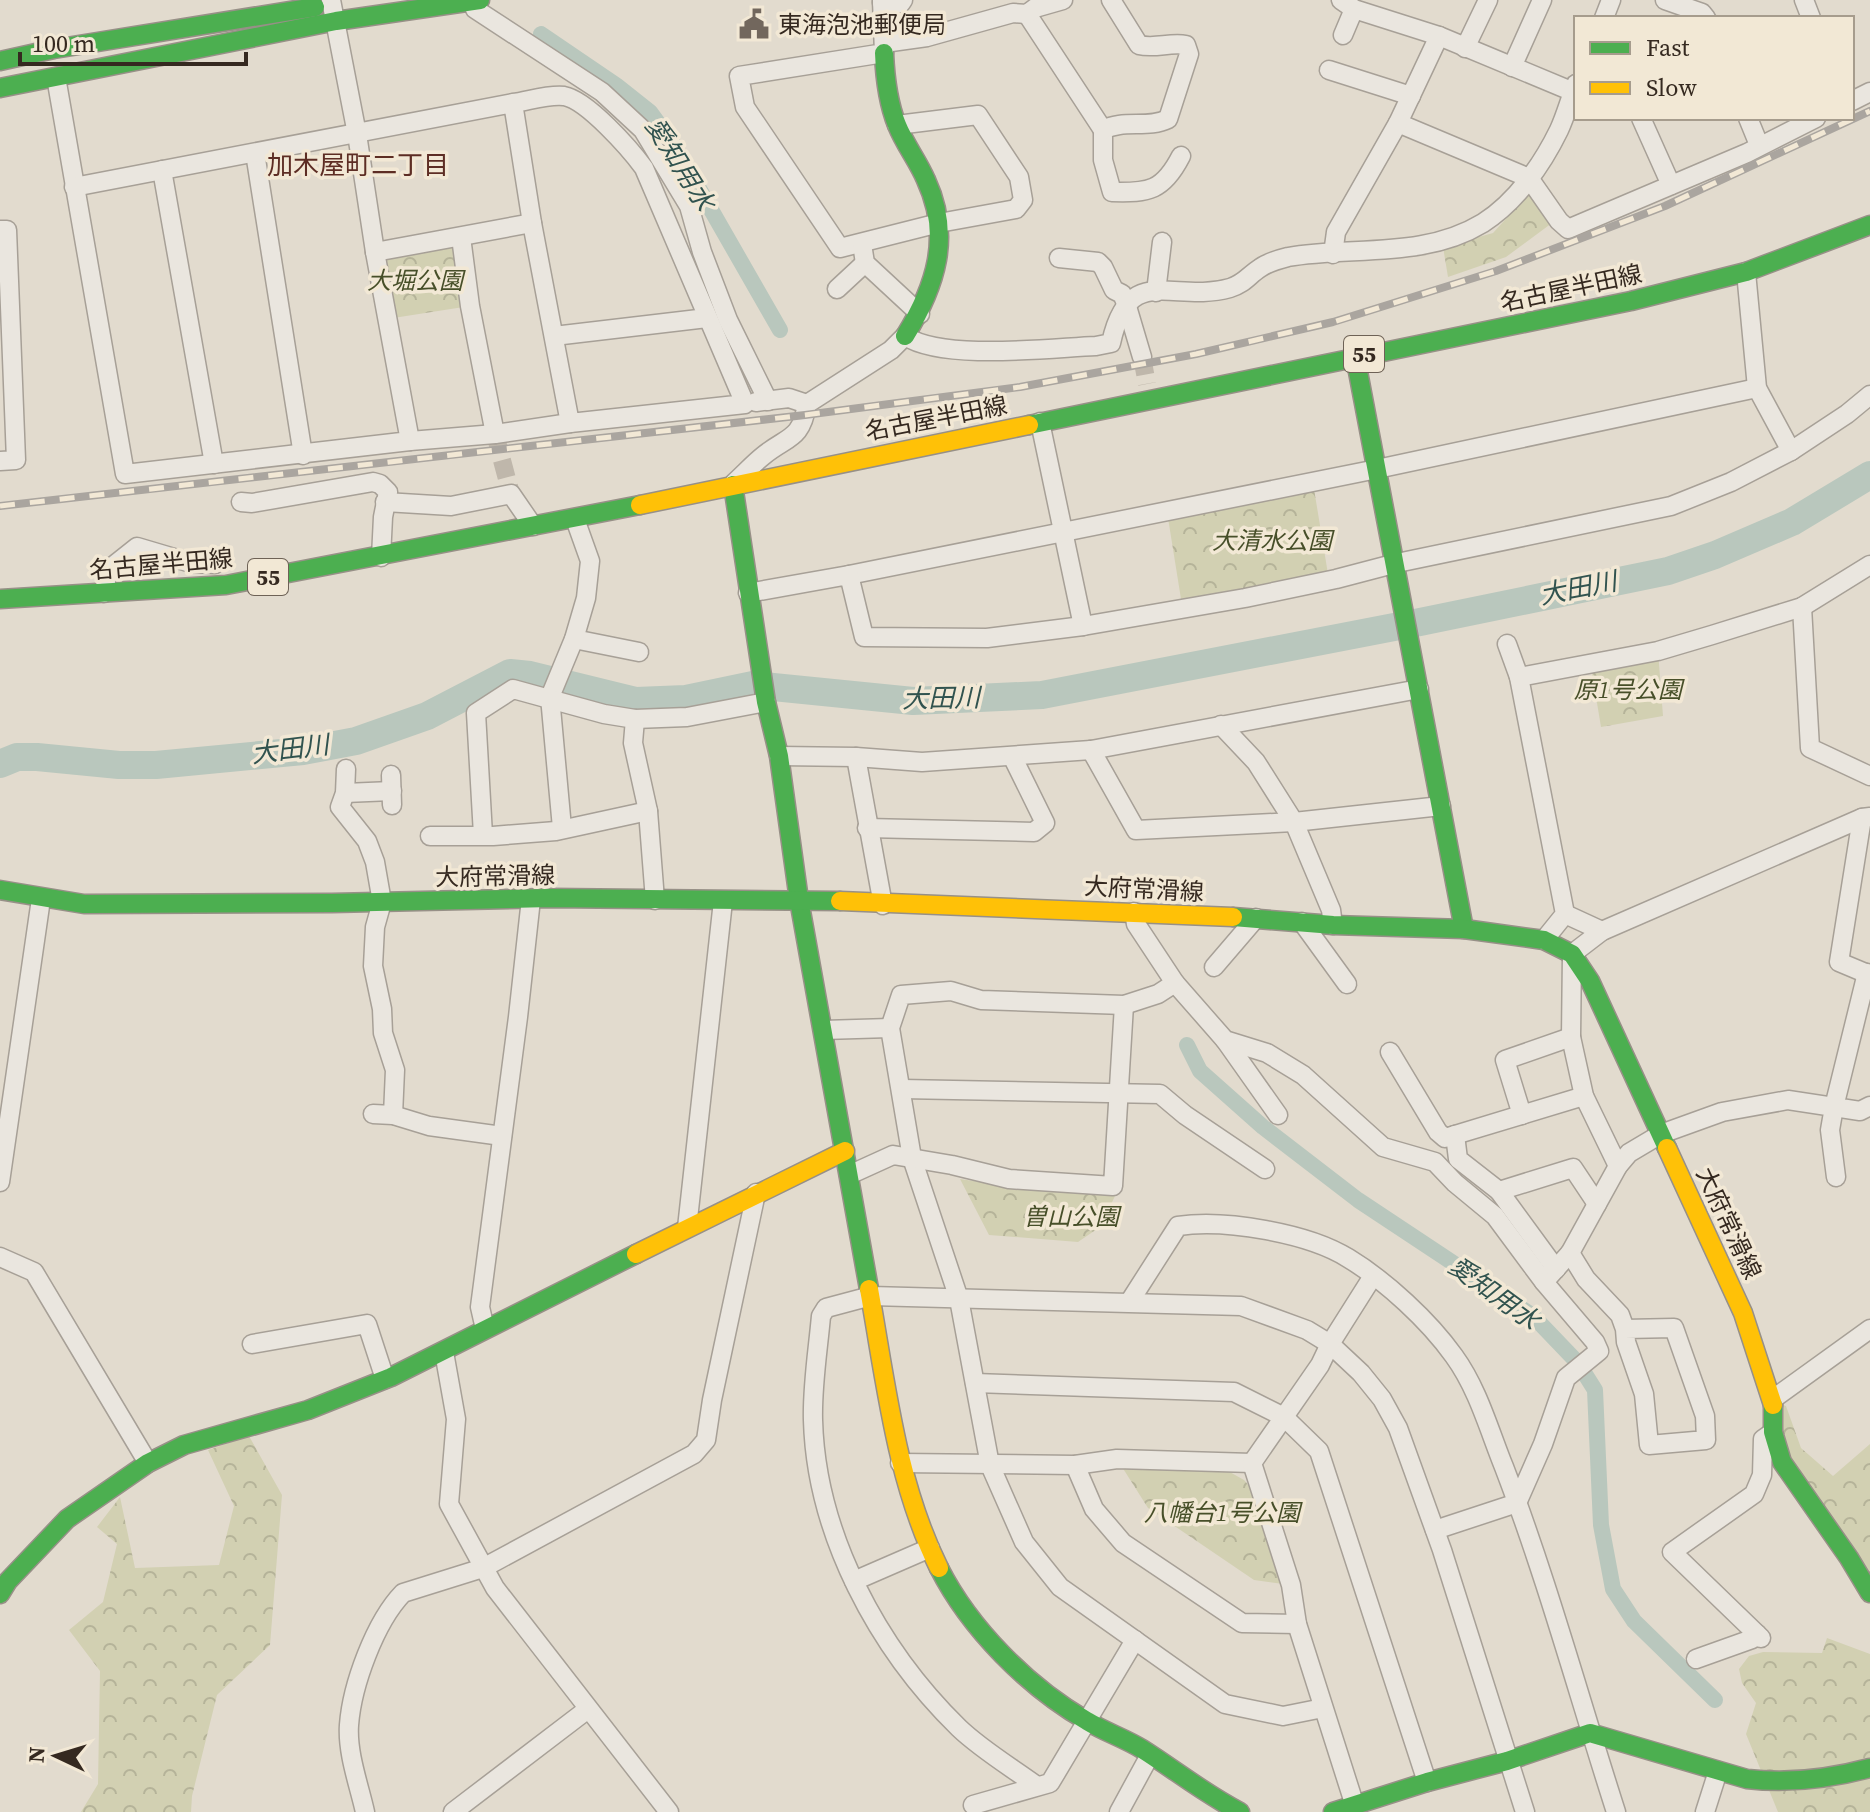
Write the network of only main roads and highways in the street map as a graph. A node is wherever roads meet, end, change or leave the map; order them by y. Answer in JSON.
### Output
{"nodes":[{"id":1,"x":355,"y":0,"type":"edge"},
{"id":2,"x":480,"y":0,"type":"edge"},
{"id":3,"x":472,"y":1,"type":"edge"},
{"id":4,"x":333,"y":8,"type":"edge"},
{"id":5,"x":884,"y":48,"type":"road end"},
{"id":6,"x":0,"y":61,"type":"edge"},
{"id":7,"x":0,"y":88,"type":"edge"},
{"id":8,"x":1870,"y":225,"type":"edge"},
{"id":9,"x":905,"y":336,"type":"road end"},
{"id":10,"x":1355,"y":356,"type":"junction"},
{"id":11,"x":733,"y":485,"type":"junction"},
{"id":12,"x":0,"y":599,"type":"edge"},
{"id":13,"x":0,"y":890,"type":"edge"},
{"id":14,"x":799,"y":900,"type":"junction"},
{"id":15,"x":1464,"y":929,"type":"junction"},
{"id":16,"x":845,"y":1151,"type":"junction"},
{"id":17,"x":3,"y":1582,"type":"edge"},
{"id":18,"x":1870,"y":1593,"type":"edge"},
{"id":19,"x":1870,"y":1768,"type":"edge"},
{"id":20,"x":1240,"y":1812,"type":"edge"},
{"id":21,"x":1333,"y":1812,"type":"edge"}],
"edges":[{"from":1,"to":4,"type":"main road"},
{"from":2,"to":3,"type":"main road"},
{"from":3,"to":4,"type":"main road"},
{"from":4,"to":6,"type":"main road"},
{"from":4,"to":7,"type":"main road"},
{"from":5,"to":9,"type":"main road"},
{"from":8,"to":10,"type":"main road","name":"名古屋半田線","number":"55"},
{"from":10,"to":11,"type":"main road","name":"名古屋半田線","number":"55"},
{"from":10,"to":15,"type":"main road"},
{"from":11,"to":12,"type":"main road","name":"名古屋半田線","number":"55"},
{"from":11,"to":14,"type":"main road"},
{"from":13,"to":14,"type":"main road","name":"大府常滑線"},
{"from":14,"to":15,"type":"main road","name":"大府常滑線"},
{"from":14,"to":16,"type":"main road"},
{"from":15,"to":18,"type":"main road","name":"大府常滑線"},
{"from":16,"to":17,"type":"main road"},
{"from":16,"to":20,"type":"main road"},
{"from":19,"to":21,"type":"main road"}]}
